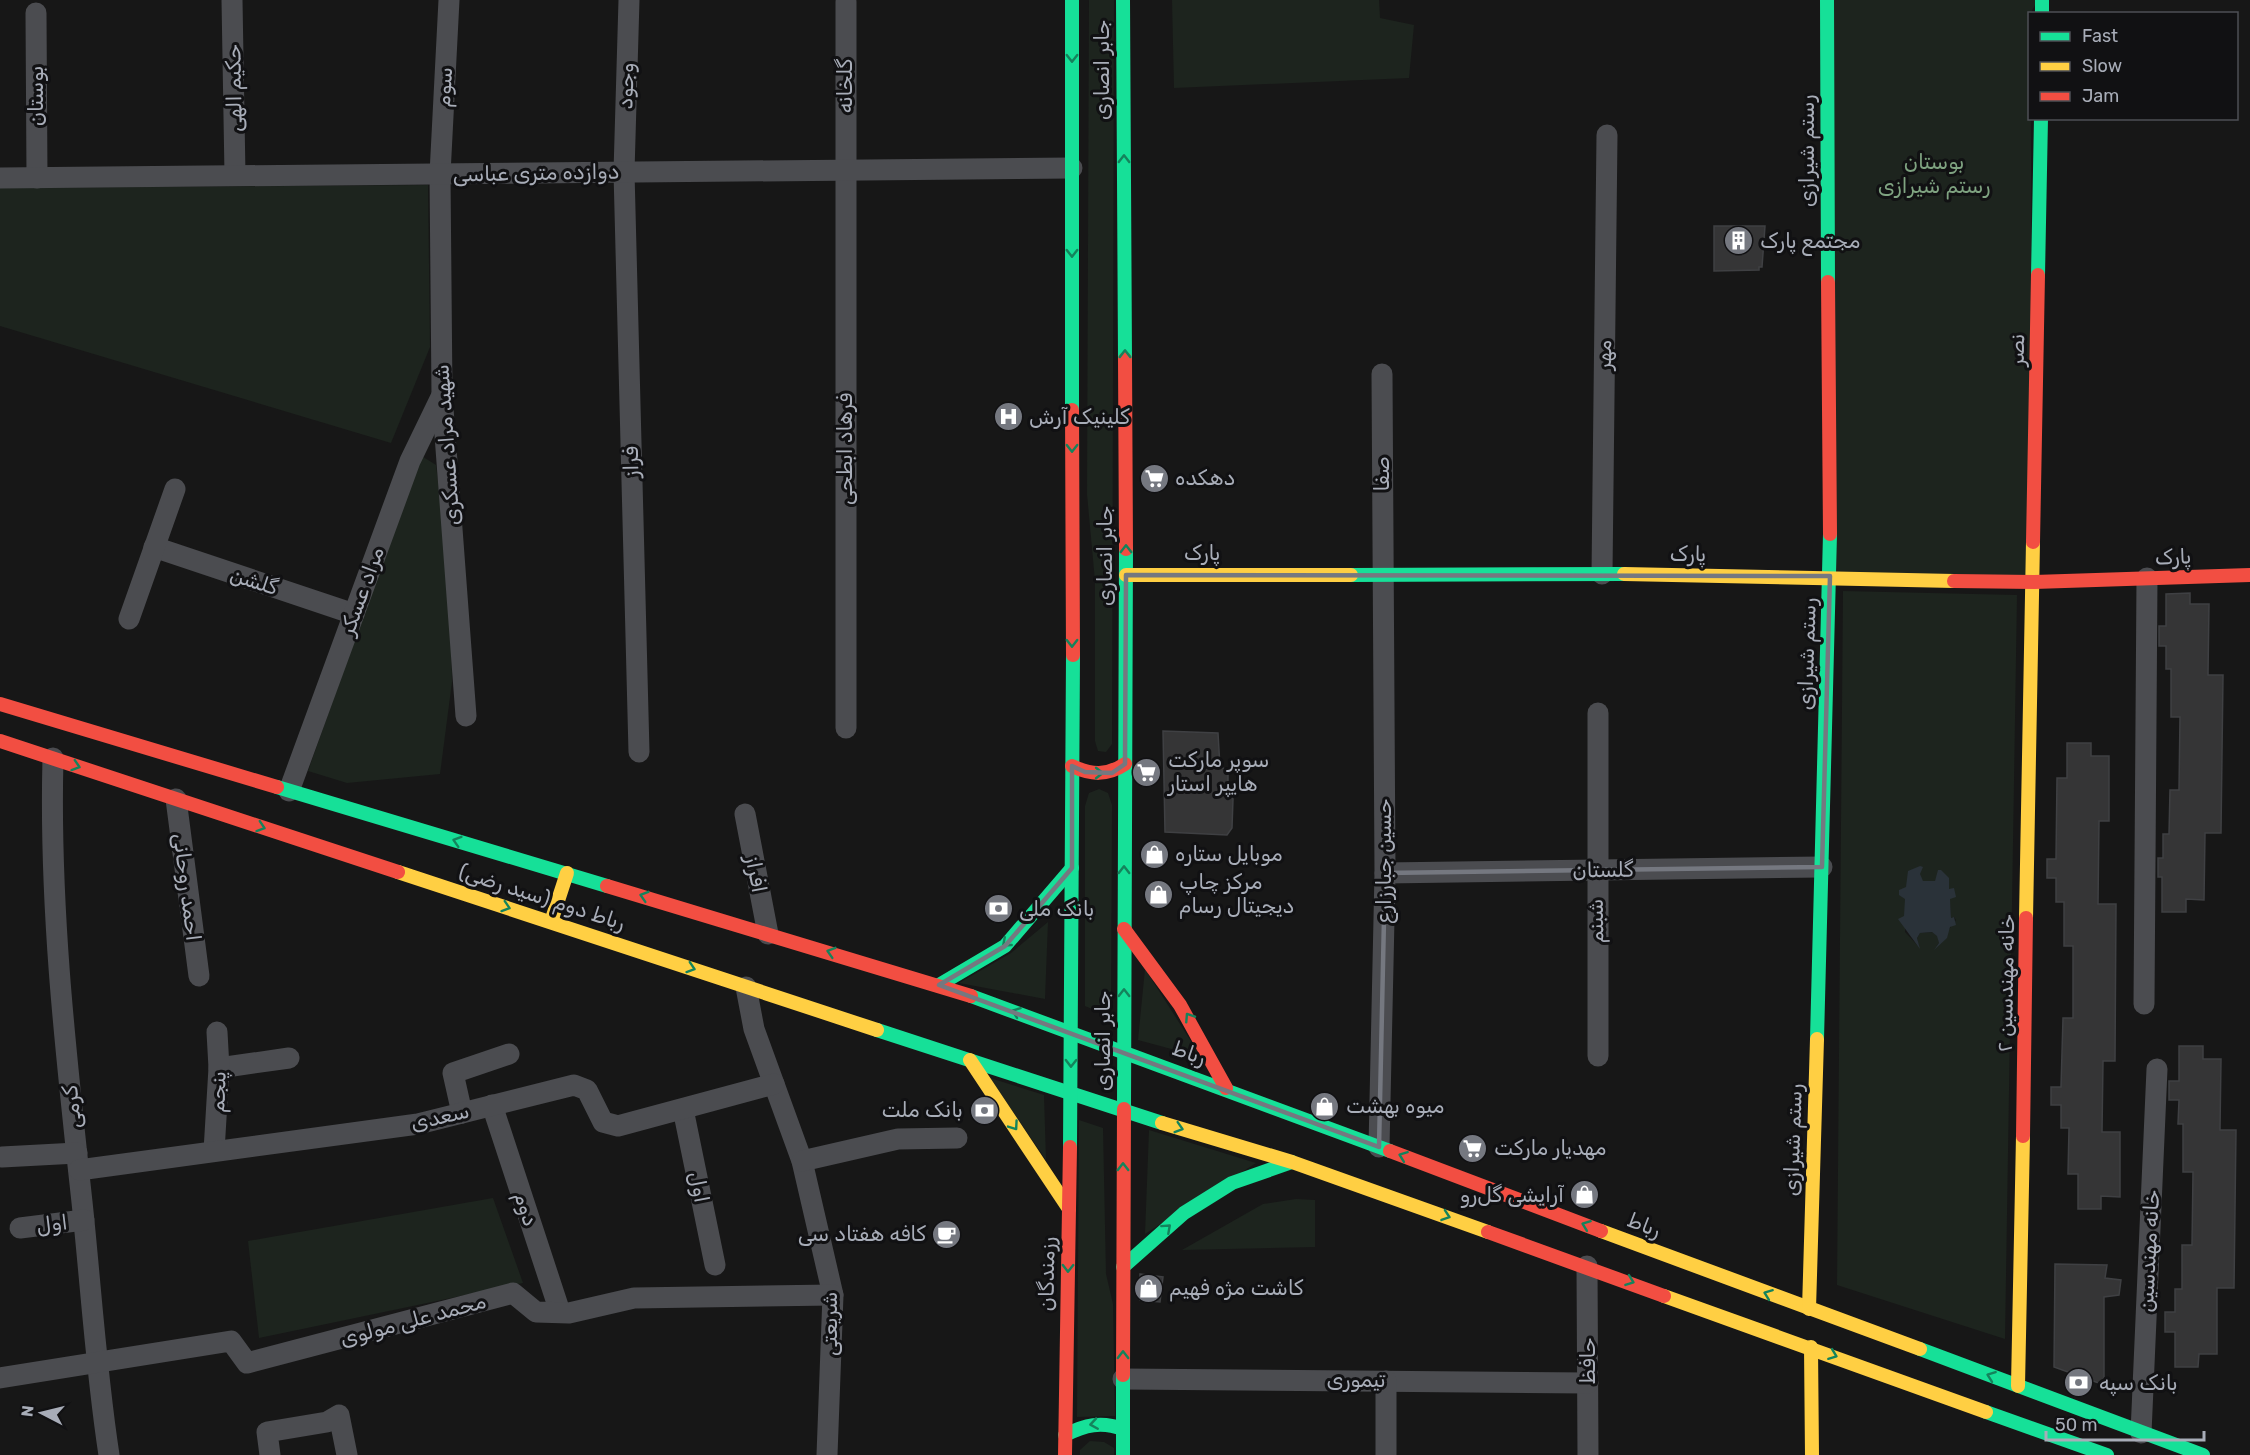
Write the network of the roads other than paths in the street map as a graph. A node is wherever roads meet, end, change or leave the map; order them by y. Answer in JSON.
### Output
{"nodes":[{"id":1,"x":232,"y":0,"type":"edge"},
{"id":2,"x":449,"y":0,"type":"edge"},
{"id":3,"x":629,"y":0,"type":"edge"},
{"id":4,"x":1072,"y":0,"type":"edge"},
{"id":5,"x":1123,"y":0,"type":"edge"},
{"id":6,"x":1827,"y":0,"type":"edge"},
{"id":7,"x":846,"y":2,"type":"dead end"},
{"id":8,"x":36,"y":13,"type":"dead end"},
{"id":9,"x":2041,"y":120,"type":"edge"},
{"id":10,"x":1607,"y":135,"type":"dead end"},
{"id":11,"x":1072,"y":168,"type":"junction"},
{"id":12,"x":845,"y":170,"type":"junction"},
{"id":13,"x":624,"y":172,"type":"junction"},
{"id":14,"x":440,"y":174,"type":"junction"},
{"id":15,"x":235,"y":175,"type":"junction"},
{"id":16,"x":0,"y":178,"type":"edge"},
{"id":17,"x":37,"y":178,"type":"junction"},
{"id":18,"x":1382,"y":374,"type":"dead end"},
{"id":19,"x":442,"y":395,"type":"junction"},
{"id":20,"x":175,"y":489,"type":"dead end"},
{"id":21,"x":154,"y":547,"type":"junction"},
{"id":22,"x":1126,"y":574,"type":"junction"},
{"id":23,"x":1382,"y":574,"type":"junction"},
{"id":24,"x":1602,"y":574,"type":"junction"},
{"id":25,"x":2250,"y":575,"type":"edge"},
{"id":26,"x":1830,"y":576,"type":"junction"},
{"id":27,"x":2147,"y":578,"type":"junction"},
{"id":28,"x":2034,"y":582,"type":"junction"},
{"id":29,"x":354,"y":614,"type":"junction"},
{"id":30,"x":129,"y":619,"type":"dead end"},
{"id":31,"x":0,"y":704,"type":"edge"},
{"id":32,"x":1598,"y":713,"type":"dead end"},
{"id":33,"x":466,"y":716,"type":"dead end"},
{"id":34,"x":846,"y":728,"type":"dead end"},
{"id":35,"x":0,"y":741,"type":"edge"},
{"id":36,"x":639,"y":752,"type":"dead end"},
{"id":37,"x":53,"y":759,"type":"junction"},
{"id":38,"x":1125,"y":764,"type":"junction"},
{"id":39,"x":1072,"y":766,"type":"junction"},
{"id":40,"x":289,"y":791,"type":"junction"},
{"id":41,"x":176,"y":799,"type":"junction"},
{"id":42,"x":745,"y":814,"type":"dead end"},
{"id":43,"x":1822,"y":867,"type":"junction"},
{"id":44,"x":1072,"y":868,"type":"junction"},
{"id":45,"x":1596,"y":870,"type":"junction"},
{"id":46,"x":567,"y":873,"type":"junction"},
{"id":47,"x":1385,"y":873,"type":"junction"},
{"id":48,"x":551,"y":922,"type":"junction"},
{"id":49,"x":1124,"y":929,"type":"junction"},
{"id":50,"x":768,"y":934,"type":"junction"},
{"id":51,"x":199,"y":976,"type":"dead end"},
{"id":52,"x":939,"y":985,"type":"junction"},
{"id":53,"x":746,"y":987,"type":"junction"},
{"id":54,"x":2144,"y":1004,"type":"dead end"},
{"id":55,"x":217,"y":1032,"type":"dead end"},
{"id":56,"x":1071,"y":1032,"type":"junction"},
{"id":57,"x":1123,"y":1052,"type":"junction"},
{"id":58,"x":509,"y":1054,"type":"dead end"},
{"id":59,"x":1598,"y":1056,"type":"dead end"},
{"id":60,"x":289,"y":1058,"type":"dead end"},
{"id":61,"x":970,"y":1060,"type":"junction"},
{"id":62,"x":219,"y":1068,"type":"junction"},
{"id":63,"x":2157,"y":1069,"type":"dead end"},
{"id":64,"x":774,"y":1084,"type":"junction"},
{"id":65,"x":1226,"y":1088,"type":"junction"},
{"id":66,"x":1070,"y":1094,"type":"junction"},
{"id":67,"x":492,"y":1105,"type":"junction"},
{"id":68,"x":683,"y":1109,"type":"junction"},
{"id":69,"x":1124,"y":1111,"type":"junction"},
{"id":70,"x":462,"y":1113,"type":"junction"},
{"id":71,"x":957,"y":1138,"type":"dead end"},
{"id":72,"x":1380,"y":1147,"type":"junction"},
{"id":73,"x":214,"y":1151,"type":"junction"},
{"id":74,"x":2,"y":1157,"type":"dead end"},
{"id":75,"x":78,"y":1161,"type":"junction"},
{"id":76,"x":802,"y":1161,"type":"junction"},
{"id":77,"x":1292,"y":1162,"type":"junction"},
{"id":78,"x":1069,"y":1209,"type":"junction"},
{"id":79,"x":84,"y":1220,"type":"junction"},
{"id":80,"x":20,"y":1228,"type":"dead end"},
{"id":81,"x":715,"y":1265,"type":"dead end"},
{"id":82,"x":1587,"y":1266,"type":"junction"},
{"id":83,"x":1123,"y":1267,"type":"junction"},
{"id":84,"x":833,"y":1295,"type":"junction"},
{"id":85,"x":1809,"y":1309,"type":"junction"},
{"id":86,"x":560,"y":1312,"type":"junction"},
{"id":87,"x":1811,"y":1347,"type":"junction"},
{"id":88,"x":96,"y":1361,"type":"junction"},
{"id":89,"x":0,"y":1378,"type":"edge"},
{"id":90,"x":1123,"y":1379,"type":"junction"},
{"id":91,"x":1386,"y":1381,"type":"junction"},
{"id":92,"x":1588,"y":1383,"type":"junction"},
{"id":93,"x":2018,"y":1386,"type":"junction"},
{"id":94,"x":1123,"y":1429,"type":"junction"},
{"id":95,"x":2141,"y":1433,"type":"junction"},
{"id":96,"x":1065,"y":1435,"type":"junction"},
{"id":97,"x":109,"y":1455,"type":"edge"},
{"id":98,"x":270,"y":1455,"type":"edge"},
{"id":99,"x":346,"y":1455,"type":"edge"},
{"id":100,"x":827,"y":1455,"type":"edge"},
{"id":101,"x":1065,"y":1455,"type":"edge"},
{"id":102,"x":1123,"y":1455,"type":"edge"},
{"id":103,"x":1386,"y":1455,"type":"edge"},
{"id":104,"x":1588,"y":1455,"type":"edge"},
{"id":105,"x":1812,"y":1455,"type":"edge"},
{"id":106,"x":2107,"y":1455,"type":"edge"},
{"id":107,"x":2203,"y":1455,"type":"edge"}],
"edges":[{"from":1,"to":15,"type":"street","name":"حکیم الهی"},
{"from":2,"to":14,"type":"street","name":"سوم"},
{"from":3,"to":13,"type":"street","name":"وجود"},
{"from":4,"to":11,"type":"main road","name":"جابر انصاری","one_way":true},
{"from":22,"to":5,"type":"main road","name":"جابر انصاری","one_way":true},
{"from":6,"to":26,"type":"main road","name":"رستم شیرازی"},
{"from":7,"to":12,"type":"street","name":"گلخانه"},
{"from":8,"to":17,"type":"street","name":"بوستان"},
{"from":9,"to":28,"type":"main road","name":"نصر"},
{"from":10,"to":24,"type":"street","name":"مهر"},
{"from":11,"to":12,"type":"street","name":"دوازده متری عباسی"},
{"from":11,"to":39,"type":"main road","name":"جابر انصاری","one_way":true},
{"from":12,"to":13,"type":"street","name":"دوازده متری عباسی"},
{"from":12,"to":34,"type":"street","name":"فرهاد ابطحی"},
{"from":13,"to":14,"type":"street","name":"دوازده متری عباسی"},
{"from":13,"to":36,"type":"street","name":"فراز"},
{"from":14,"to":15,"type":"street","name":"دوازده متری عباسی"},
{"from":14,"to":19,"type":"street","name":"شهید مراد عسکری"},
{"from":15,"to":17,"type":"street","name":"دوازده متری عباسی"},
{"from":16,"to":17,"type":"street","name":"دوازده متری عباسی"},
{"from":18,"to":23,"type":"street","name":"صفا"},
{"from":19,"to":29,"type":"street","name":"مراد عسکر"},
{"from":19,"to":33,"type":"street","name":"شهید مراد عسکری"},
{"from":20,"to":21,"type":"street"},
{"from":21,"to":29,"type":"street","name":"گلشن"},
{"from":21,"to":30,"type":"street"},
{"from":22,"to":23,"type":"main road","name":"پارک"},
{"from":22,"to":38,"type":"main road","name":"جابر انصاری"},
{"from":23,"to":24,"type":"main road","name":"پارک"},
{"from":23,"to":47,"type":"street","name":"حسین جبارزارع"},
{"from":24,"to":26,"type":"main road","name":"پارک"},
{"from":25,"to":27,"type":"main road","name":"پارک"},
{"from":26,"to":28,"type":"main road","name":"پارک"},
{"from":26,"to":43,"type":"main road","name":"رستم شیرازی"},
{"from":27,"to":28,"type":"main road","name":"پارک"},
{"from":27,"to":54,"type":"street"},
{"from":28,"to":93,"type":"main road","name":"خانه مهندسین ۲"},
{"from":29,"to":40,"type":"street","name":"مراد عسکر"},
{"from":31,"to":40,"type":"main road","name":"رباط دوم (سید رضی)"},
{"from":32,"to":45,"type":"street","name":"شبنم"},
{"from":35,"to":37,"type":"main road","name":"رباط دوم (سید رضی)"},
{"from":37,"to":41,"type":"main road","name":"رباط دوم (سید رضی)","one_way":true},
{"from":37,"to":75,"type":"street","name":"کرمی"},
{"from":39,"to":38,"type":"main road","one_way":true},
{"from":49,"to":38,"type":"main road","name":"جابر انصاری","one_way":true},
{"from":39,"to":44,"type":"main road","name":"جابر انصاری"},
{"from":46,"to":40,"type":"main road","name":"رباط دوم (سید رضی)","one_way":true},
{"from":41,"to":48,"type":"main road","name":"رباط دوم (سید رضی)","one_way":true},
{"from":41,"to":51,"type":"street","name":"احمد روحانی"},
{"from":42,"to":50,"type":"street","name":"افراز"},
{"from":43,"to":45,"type":"street","name":"گلستان"},
{"from":43,"to":85,"type":"main road","name":"رستم شیرازی"},
{"from":44,"to":52,"type":"main road","one_way":true},
{"from":44,"to":56,"type":"main road","name":"جابر انصاری"},
{"from":45,"to":47,"type":"street","name":"گلستان"},
{"from":45,"to":59,"type":"street","name":"شبنم"},
{"from":46,"to":48,"type":"main road"},
{"from":50,"to":46,"type":"main road","name":"رباط دوم (سید رضی)","one_way":true},
{"from":47,"to":72,"type":"street","name":"حسین جبارزارع"},
{"from":48,"to":53,"type":"main road","name":"رباط دوم (سید رضی)","one_way":true},
{"from":57,"to":49,"type":"main road","name":"جابر انصاری","one_way":true},
{"from":65,"to":49,"type":"main road","one_way":true},
{"from":52,"to":50,"type":"main road","name":"رباط دوم (سید رضی)","one_way":true},
{"from":56,"to":52,"type":"main road","name":"رباط دوم (سید رضی)","one_way":true},
{"from":53,"to":61,"type":"main road","name":"رباط دوم (سید رضی)"},
{"from":53,"to":64,"type":"street","name":"شریعتی"},
{"from":55,"to":62,"type":"street","name":"پنجم"},
{"from":56,"to":57,"type":"main road","name":"رباط"},
{"from":56,"to":66,"type":"main road","name":"جابر انصاری","one_way":true},
{"from":57,"to":65,"type":"main road","name":"رباط"},
{"from":57,"to":69,"type":"main road","name":"جابر انصاری"},
{"from":58,"to":70,"type":"street"},
{"from":60,"to":62,"type":"street"},
{"from":61,"to":66,"type":"main road","name":"رباط دوم (سید رضی)"},
{"from":61,"to":78,"type":"main road","one_way":true},
{"from":62,"to":73,"type":"street","name":"پنجم"},
{"from":63,"to":95,"type":"street","name":"خانه مهندسین"},
{"from":64,"to":68,"type":"street","name":"سعدی"},
{"from":64,"to":76,"type":"street","name":"شریعتی"},
{"from":65,"to":72,"type":"main road","name":"رباط"},
{"from":66,"to":69,"type":"main road"},
{"from":66,"to":78,"type":"main road","name":"رزمندگان"},
{"from":67,"to":68,"type":"street","name":"سعدی"},
{"from":67,"to":70,"type":"street","name":"سعدی"},
{"from":67,"to":86,"type":"street","name":"دوم"},
{"from":68,"to":81,"type":"street","name":"اول"},
{"from":69,"to":77,"type":"main road","one_way":true},
{"from":83,"to":69,"type":"main road","one_way":true},
{"from":70,"to":73,"type":"street","name":"سعدی"},
{"from":71,"to":76,"type":"street"},
{"from":85,"to":72,"type":"main road","name":"رباط","one_way":true},
{"from":73,"to":75,"type":"street","name":"سعدی"},
{"from":74,"to":75,"type":"street"},
{"from":75,"to":79,"type":"street","name":"کرمی"},
{"from":76,"to":84,"type":"street","name":"شریعتی"},
{"from":77,"to":82,"type":"main road","one_way":true},
{"from":83,"to":77,"type":"main road","one_way":true},
{"from":78,"to":96,"type":"main road","name":"رزمندگان","one_way":true},
{"from":79,"to":80,"type":"street","name":"اول"},
{"from":79,"to":88,"type":"street","name":"کرمی"},
{"from":82,"to":87,"type":"main road","one_way":true},
{"from":82,"to":92,"type":"street","name":"حافظ"},
{"from":90,"to":83,"type":"main road","one_way":true},
{"from":84,"to":86,"type":"street","name":"محمد علی مولوی"},
{"from":84,"to":100,"type":"street","name":"شریعتی"},
{"from":93,"to":85,"type":"main road","name":"رباط","one_way":true},
{"from":86,"to":88,"type":"street","name":"محمد علی مولوی"},
{"from":87,"to":105,"type":"main road"},
{"from":87,"to":106,"type":"main road","one_way":true},
{"from":88,"to":89,"type":"street","name":"محمد علی مولوی"},
{"from":88,"to":97,"type":"street","name":"کرمی"},
{"from":90,"to":91,"type":"street","name":"تیموری"},
{"from":90,"to":94,"type":"main road"},
{"from":91,"to":92,"type":"street","name":"تیموری"},
{"from":91,"to":103,"type":"street"},
{"from":92,"to":104,"type":"street","name":"حافظ"},
{"from":93,"to":95,"type":"main road","name":"رباط"},
{"from":94,"to":96,"type":"main road","one_way":true},
{"from":94,"to":102,"type":"main road"},
{"from":95,"to":107,"type":"main road","name":"رباط"},
{"from":96,"to":101,"type":"main road","name":"رزمندگان"},
{"from":98,"to":99,"type":"street"}]}
